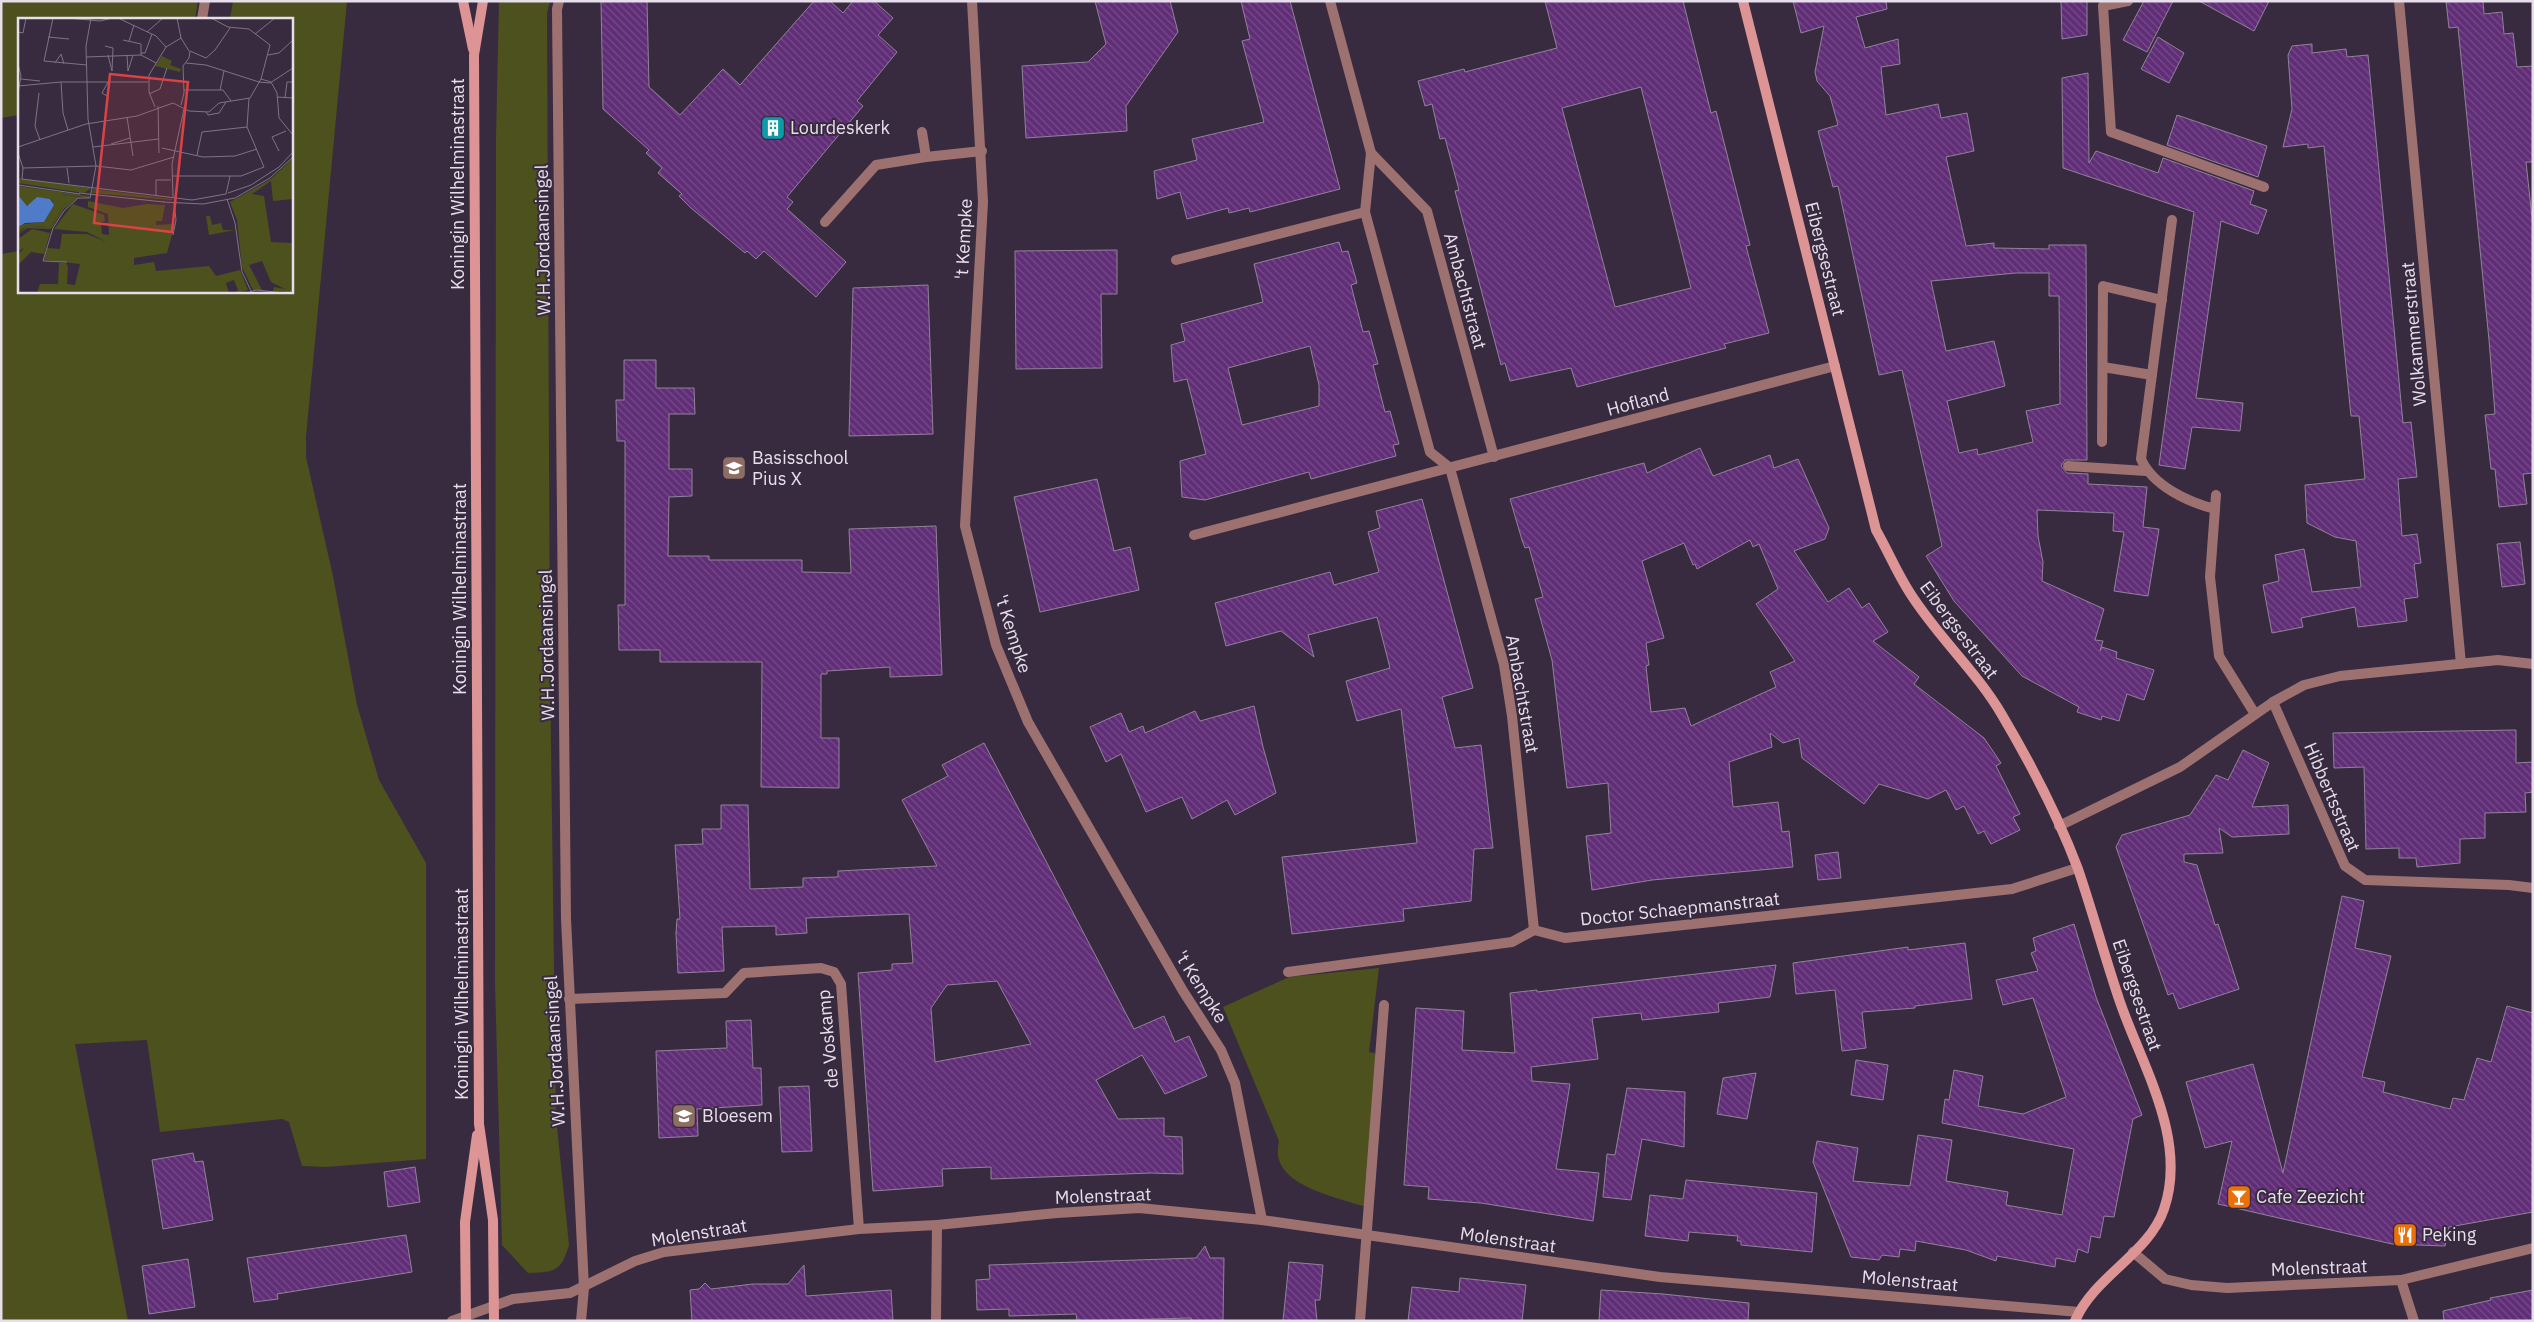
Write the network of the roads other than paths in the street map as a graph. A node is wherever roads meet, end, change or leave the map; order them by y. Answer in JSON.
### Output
{"nodes":[{"id":1,"x":205,"y":1,"type":"edge"},
{"id":2,"x":463,"y":1,"type":"edge"},
{"id":3,"x":482,"y":1,"type":"edge"},
{"id":4,"x":559,"y":1,"type":"edge"},
{"id":5,"x":972,"y":1,"type":"edge"},
{"id":6,"x":1330,"y":1,"type":"edge"},
{"id":7,"x":1743,"y":1,"type":"edge"},
{"id":8,"x":2128,"y":1,"type":"edge"},
{"id":9,"x":2399,"y":1,"type":"edge"},
{"id":10,"x":202,"y":18,"type":"edge"},
{"id":11,"x":474,"y":55,"type":"junction"},
{"id":12,"x":922,"y":132,"type":"dead end"},
{"id":13,"x":982,"y":151,"type":"junction"},
{"id":14,"x":1371,"y":153,"type":"junction"},
{"id":15,"x":926,"y":157,"type":"junction"},
{"id":16,"x":2264,"y":187,"type":"dead end"},
{"id":17,"x":1365,"y":212,"type":"junction"},
{"id":18,"x":2172,"y":220,"type":"dead end"},
{"id":19,"x":826,"y":222,"type":"dead end"},
{"id":20,"x":1176,"y":260,"type":"dead end"},
{"id":21,"x":2162,"y":300,"type":"junction"},
{"id":22,"x":1835,"y":366,"type":"junction"},
{"id":23,"x":2103,"y":367,"type":"junction"},
{"id":24,"x":2152,"y":376,"type":"junction"},
{"id":25,"x":2102,"y":442,"type":"dead end"},
{"id":26,"x":1494,"y":457,"type":"junction"},
{"id":27,"x":2068,"y":466,"type":"dead end"},
{"id":28,"x":1450,"y":468,"type":"junction"},
{"id":29,"x":2146,"y":471,"type":"junction"},
{"id":30,"x":2216,"y":495,"type":"dead end"},
{"id":31,"x":2215,"y":509,"type":"junction"},
{"id":32,"x":1194,"y":536,"type":"dead end"},
{"id":33,"x":2461,"y":664,"type":"junction"},
{"id":34,"x":2533,"y":664,"type":"edge"},
{"id":35,"x":2273,"y":702,"type":"junction"},
{"id":36,"x":2255,"y":714,"type":"junction"},
{"id":37,"x":2059,"y":826,"type":"junction"},
{"id":38,"x":2077,"y":868,"type":"junction"},
{"id":39,"x":2533,"y":888,"type":"edge"},
{"id":40,"x":1534,"y":930,"type":"junction"},
{"id":41,"x":1288,"y":972,"type":"dead end"},
{"id":42,"x":569,"y":999,"type":"junction"},
{"id":43,"x":1384,"y":1005,"type":"dead end"},
{"id":44,"x":479,"y":1124,"type":"junction"},
{"id":45,"x":1262,"y":1220,"type":"junction"},
{"id":46,"x":937,"y":1225,"type":"junction"},
{"id":47,"x":859,"y":1229,"type":"junction"},
{"id":48,"x":1368,"y":1235,"type":"junction"},
{"id":49,"x":2533,"y":1248,"type":"edge"},
{"id":50,"x":2133,"y":1252,"type":"junction"},
{"id":51,"x":2401,"y":1280,"type":"junction"},
{"id":52,"x":584,"y":1288,"type":"junction"},
{"id":53,"x":494,"y":1305,"type":"junction"},
{"id":54,"x":2077,"y":1316,"type":"edge"},
{"id":55,"x":466,"y":1318,"type":"edge"},
{"id":56,"x":452,"y":1321,"type":"edge"},
{"id":57,"x":494,"y":1321,"type":"edge"},
{"id":58,"x":581,"y":1321,"type":"edge"},
{"id":59,"x":936,"y":1321,"type":"edge"},
{"id":60,"x":1360,"y":1321,"type":"edge"},
{"id":61,"x":2414,"y":1321,"type":"edge"}],
"edges":[{"from":1,"to":10,"type":"street"},
{"from":2,"to":11,"type":"main road","name":"Koningin Wilhelminastraat"},
{"from":3,"to":11,"type":"main road","name":"Koningin Wilhelminastraat"},
{"from":4,"to":42,"type":"street","name":"W.H.Jordaansingel"},
{"from":5,"to":13,"type":"street","name":"'t Kempke"},
{"from":6,"to":14,"type":"street","name":"Ambachtstraat"},
{"from":7,"to":22,"type":"main road","name":"Eibergsestraat"},
{"from":8,"to":16,"type":"street"},
{"from":9,"to":33,"type":"street","name":"Wolkammerstraat"},
{"from":11,"to":44,"type":"main road","name":"Koningin Wilhelminastraat"},
{"from":12,"to":15,"type":"street"},
{"from":13,"to":15,"type":"street"},
{"from":13,"to":45,"type":"street","name":"'t Kempke"},
{"from":14,"to":17,"type":"street","name":"Ambachtstraat"},
{"from":14,"to":26,"type":"street","name":"Ambachtstraat"},
{"from":15,"to":19,"type":"street"},
{"from":17,"to":20,"type":"street"},
{"from":17,"to":28,"type":"street","name":"Ambachtstraat"},
{"from":18,"to":21,"type":"street"},
{"from":21,"to":23,"type":"street"},
{"from":21,"to":24,"type":"street"},
{"from":22,"to":26,"type":"street","name":"Hofland"},
{"from":22,"to":37,"type":"main road","name":"Eibergsestraat"},
{"from":23,"to":24,"type":"street"},
{"from":23,"to":25,"type":"street"},
{"from":24,"to":29,"type":"street"},
{"from":26,"to":28,"type":"street","name":"Hofland"},
{"from":27,"to":29,"type":"street"},
{"from":28,"to":32,"type":"street"},
{"from":28,"to":40,"type":"street","name":"Ambachtstraat"},
{"from":29,"to":31,"type":"street"},
{"from":30,"to":31,"type":"street"},
{"from":31,"to":36,"type":"street"},
{"from":33,"to":34,"type":"street"},
{"from":33,"to":35,"type":"street"},
{"from":35,"to":36,"type":"street"},
{"from":35,"to":39,"type":"street","name":"Hibbertsstraat"},
{"from":36,"to":37,"type":"street"},
{"from":37,"to":38,"type":"main road","name":"Eibergsestraat"},
{"from":38,"to":40,"type":"street","name":"Doctor Schaepmanstraat"},
{"from":38,"to":50,"type":"main road","name":"Eibergsestraat"},
{"from":40,"to":41,"type":"street"},
{"from":42,"to":47,"type":"street","name":"de Voskamp"},
{"from":42,"to":52,"type":"street","name":"W.H.Jordaansingel"},
{"from":43,"to":48,"type":"street"},
{"from":44,"to":53,"type":"main road","name":"Koningin Wilhelminastraat"},
{"from":44,"to":55,"type":"main road","name":"Koningin Wilhelminastraat"},
{"from":45,"to":46,"type":"street","name":"Molenstraat"},
{"from":45,"to":48,"type":"street","name":"Molenstraat"},
{"from":46,"to":47,"type":"street","name":"Molenstraat"},
{"from":46,"to":59,"type":"street"},
{"from":47,"to":52,"type":"street","name":"Molenstraat"},
{"from":48,"to":54,"type":"street","name":"Molenstraat"},
{"from":48,"to":60,"type":"street"},
{"from":49,"to":51,"type":"street","name":"Molenstraat"},
{"from":50,"to":51,"type":"street","name":"Molenstraat"},
{"from":50,"to":54,"type":"main road","name":"Molenstraat"},
{"from":51,"to":61,"type":"street"},
{"from":52,"to":53,"type":"street","name":"Molenstraat"},
{"from":52,"to":58,"type":"street","name":"W.H.Jordaansingel"},
{"from":53,"to":55,"type":"street","name":"Molenstraat"},
{"from":53,"to":57,"type":"main road","name":"Koningin Wilhelminastraat"},
{"from":55,"to":56,"type":"street","name":"Molenstraat"}]}
